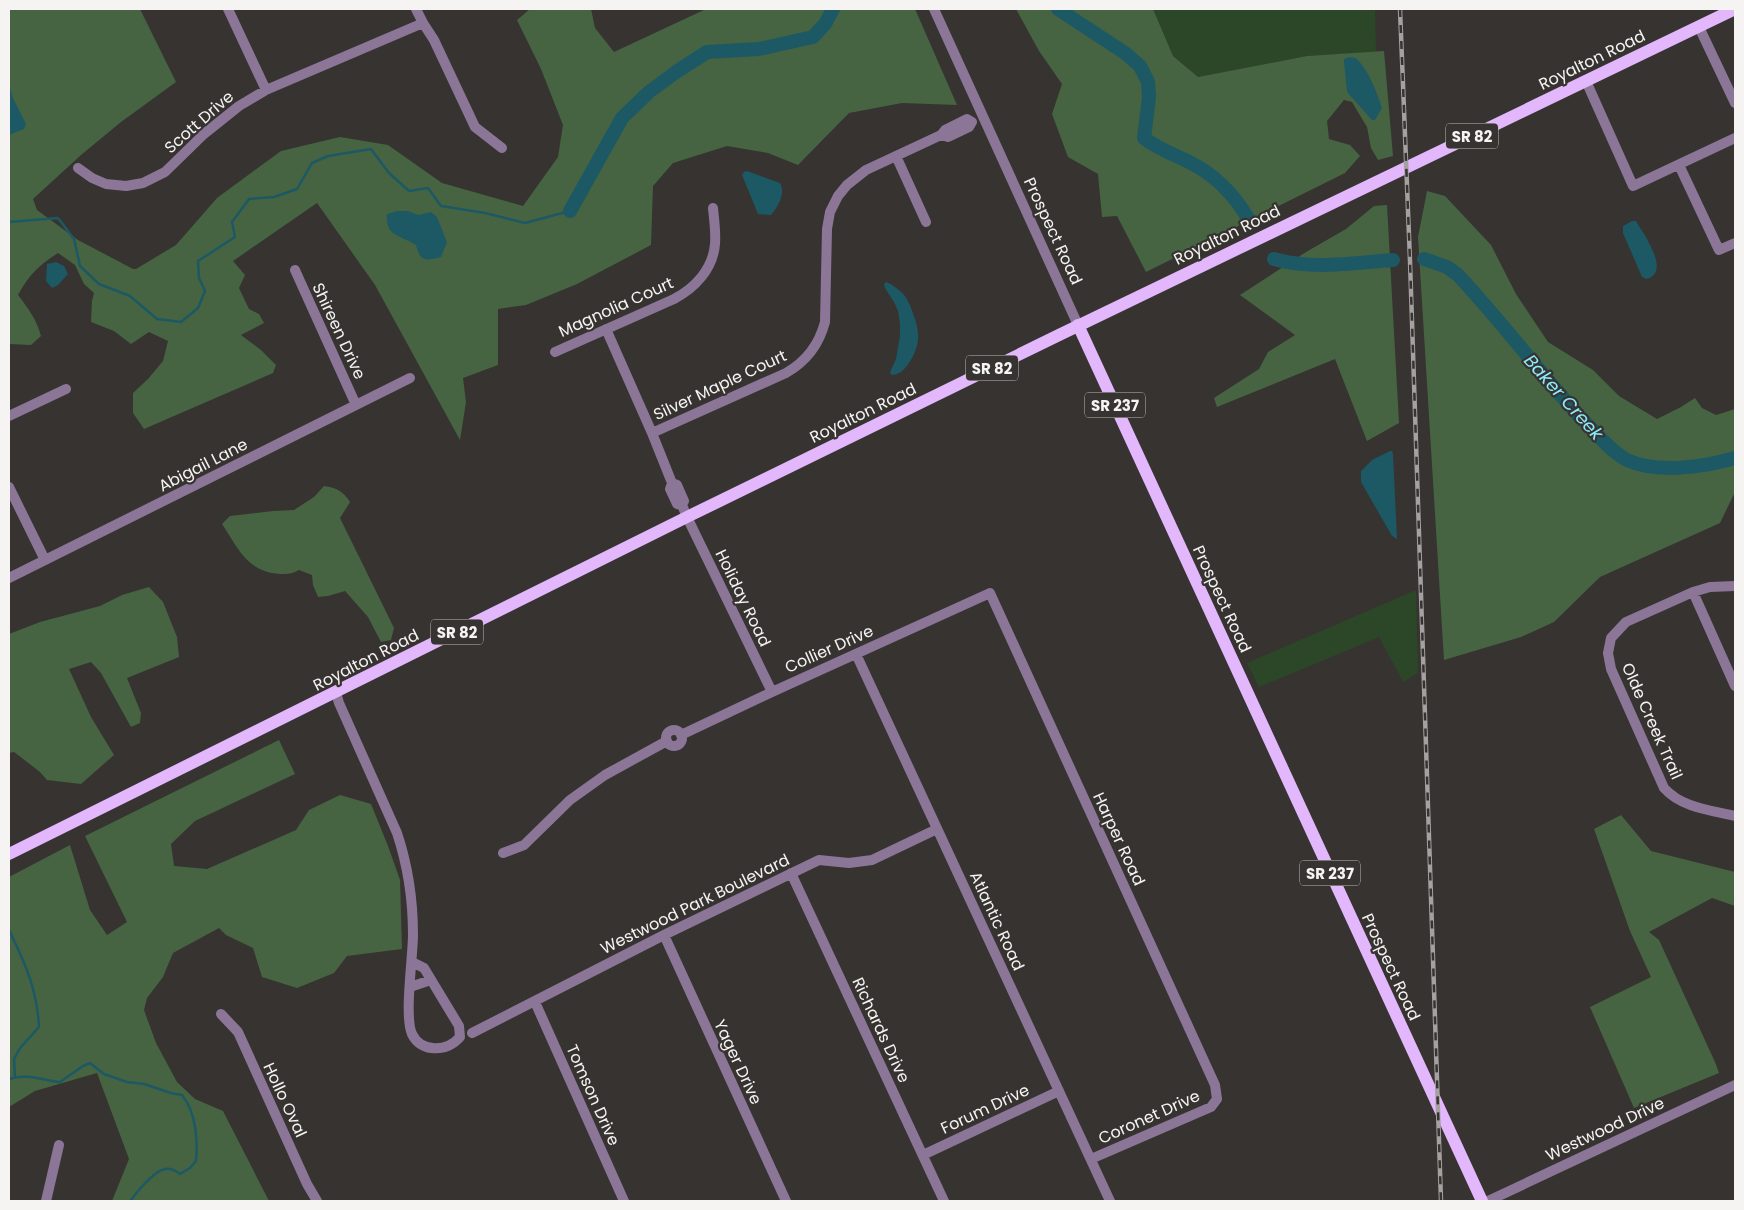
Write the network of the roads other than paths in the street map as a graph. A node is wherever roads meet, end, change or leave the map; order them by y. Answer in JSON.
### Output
{"nodes":[{"id":1,"x":228,"y":9,"type":"edge"},
{"id":2,"x":416,"y":9,"type":"edge"},
{"id":3,"x":934,"y":9,"type":"edge"},
{"id":4,"x":1735,"y":9,"type":"edge"},
{"id":5,"x":423,"y":23,"type":"junction"},
{"id":6,"x":1699,"y":27,"type":"junction"},
{"id":7,"x":1586,"y":81,"type":"junction"},
{"id":8,"x":266,"y":90,"type":"junction"},
{"id":9,"x":1735,"y":103,"type":"edge"},
{"id":10,"x":983,"y":117,"type":"junction"},
{"id":11,"x":1735,"y":138,"type":"edge"},
{"id":12,"x":502,"y":148,"type":"dead end"},
{"id":13,"x":896,"y":156,"type":"junction"},
{"id":14,"x":1679,"y":165,"type":"junction"},
{"id":15,"x":78,"y":168,"type":"dead end"},
{"id":16,"x":713,"y":208,"type":"dead end"},
{"id":17,"x":926,"y":222,"type":"dead end"},
{"id":18,"x":1735,"y":242,"type":"edge"},
{"id":19,"x":295,"y":270,"type":"dead end"},
{"id":20,"x":1078,"y":326,"type":"junction"},
{"id":21,"x":606,"y":329,"type":"junction"},
{"id":22,"x":555,"y":352,"type":"dead end"},
{"id":23,"x":410,"y":378,"type":"dead end"},
{"id":24,"x":66,"y":389,"type":"dead end"},
{"id":25,"x":356,"y":405,"type":"junction"},
{"id":26,"x":9,"y":416,"type":"edge"},
{"id":27,"x":652,"y":433,"type":"junction"},
{"id":28,"x":9,"y":487,"type":"edge"},
{"id":29,"x":684,"y":511,"type":"junction"},
{"id":30,"x":45,"y":560,"type":"junction"},
{"id":31,"x":9,"y":578,"type":"edge"},
{"id":32,"x":1735,"y":586,"type":"edge"},
{"id":33,"x":1693,"y":592,"type":"junction"},
{"id":34,"x":990,"y":593,"type":"joint"},
{"id":35,"x":856,"y":654,"type":"junction"},
{"id":36,"x":1735,"y":686,"type":"edge"},
{"id":37,"x":772,"y":692,"type":"junction"},
{"id":38,"x":336,"y":693,"type":"junction"},
{"id":39,"x":1735,"y":816,"type":"edge"},
{"id":40,"x":937,"y":829,"type":"junction"},
{"id":41,"x":503,"y":853,"type":"dead end"},
{"id":42,"x":9,"y":854,"type":"edge"},
{"id":43,"x":791,"y":873,"type":"junction"},
{"id":44,"x":664,"y":935,"type":"junction"},
{"id":45,"x":412,"y":962,"type":"junction"},
{"id":46,"x":431,"y":980,"type":"junction"},
{"id":47,"x":410,"y":986,"type":"junction"},
{"id":48,"x":535,"y":1002,"type":"junction"},
{"id":49,"x":221,"y":1014,"type":"dead end"},
{"id":50,"x":472,"y":1033,"type":"dead end"},
{"id":51,"x":1735,"y":1085,"type":"edge"},
{"id":52,"x":1059,"y":1091,"type":"junction"},
{"id":53,"x":1217,"y":1099,"type":"joint"},
{"id":54,"x":59,"y":1145,"type":"dead end"},
{"id":55,"x":923,"y":1155,"type":"junction"},
{"id":56,"x":1091,"y":1159,"type":"junction"},
{"id":57,"x":46,"y":1201,"type":"edge"},
{"id":58,"x":317,"y":1201,"type":"edge"},
{"id":59,"x":624,"y":1201,"type":"edge"},
{"id":60,"x":786,"y":1201,"type":"edge"},
{"id":61,"x":944,"y":1201,"type":"edge"},
{"id":62,"x":1110,"y":1201,"type":"edge"},
{"id":63,"x":1482,"y":1201,"type":"edge"},
{"id":64,"x":1488,"y":1201,"type":"edge"}],
"edges":[{"from":1,"to":8,"type":"street"},
{"from":2,"to":5,"type":"street"},
{"from":3,"to":10,"type":"street","name":"Prospect Road"},
{"from":4,"to":6,"type":"main road","name":"Royalton Road","number":"SR 82"},
{"from":5,"to":8,"type":"street","name":"Scott Drive"},
{"from":5,"to":12,"type":"street"},
{"from":6,"to":7,"type":"main road","name":"Royalton Road","number":"SR 82"},
{"from":6,"to":9,"type":"street"},
{"from":7,"to":14,"type":"street"},
{"from":7,"to":20,"type":"main road","name":"Royalton Road","number":"SR 82"},
{"from":8,"to":15,"type":"street","name":"Scott Drive"},
{"from":10,"to":13,"type":"street","name":"Silver Maple Court"},
{"from":10,"to":20,"type":"street","name":"Prospect Road"},
{"from":11,"to":14,"type":"street"},
{"from":13,"to":17,"type":"street"},
{"from":13,"to":27,"type":"street","name":"Silver Maple Court"},
{"from":14,"to":18,"type":"street"},
{"from":16,"to":21,"type":"street","name":"Magnolia Court"},
{"from":19,"to":25,"type":"street","name":"Shireen Drive"},
{"from":20,"to":29,"type":"main road","name":"Royalton Road","number":"SR 82"},
{"from":20,"to":63,"type":"main road","name":"Prospect Road","number":"SR 237"},
{"from":21,"to":22,"type":"street","name":"Magnolia Court"},
{"from":21,"to":27,"type":"street"},
{"from":23,"to":25,"type":"street","name":"Abigail Lane"},
{"from":24,"to":26,"type":"street"},
{"from":25,"to":30,"type":"street","name":"Abigail Lane"},
{"from":27,"to":29,"type":"street","name":"Holiday Road"},
{"from":28,"to":30,"type":"street"},
{"from":29,"to":37,"type":"street","name":"Holiday Road"},
{"from":29,"to":38,"type":"main road","name":"Royalton Road","number":"SR 82"},
{"from":30,"to":31,"type":"street","name":"Abigail Lane"},
{"from":32,"to":33,"type":"street","name":"Olde Creek Trail"},
{"from":33,"to":36,"type":"street"},
{"from":33,"to":39,"type":"street","name":"Olde Creek Trail"},
{"from":34,"to":35,"type":"street","name":"Collier Drive"},
{"from":34,"to":53,"type":"street","name":"Harper Road"},
{"from":35,"to":37,"type":"street","name":"Collier Drive"},
{"from":35,"to":40,"type":"street","name":"Atlantic Road"},
{"from":37,"to":41,"type":"street","name":"Collier Drive"},
{"from":38,"to":42,"type":"main road","name":"Royalton Road","number":"SR 82"},
{"from":38,"to":45,"type":"street"},
{"from":40,"to":43,"type":"street","name":"Westwood Park Boulevard"},
{"from":40,"to":52,"type":"street","name":"Atlantic Road"},
{"from":43,"to":44,"type":"street","name":"Westwood Park Boulevard"},
{"from":43,"to":55,"type":"street","name":"Richards Drive"},
{"from":44,"to":48,"type":"street","name":"Westwood Park Boulevard"},
{"from":44,"to":60,"type":"street","name":"Yager Drive"},
{"from":45,"to":46,"type":"street"},
{"from":45,"to":47,"type":"street"},
{"from":46,"to":47,"type":"street"},
{"from":46,"to":47,"type":"street"},
{"from":48,"to":50,"type":"street","name":"Westwood Park Boulevard"},
{"from":48,"to":59,"type":"street","name":"Tomson Drive"},
{"from":49,"to":58,"type":"street","name":"Hollo Oval"},
{"from":51,"to":64,"type":"street","name":"Westwood Drive"},
{"from":52,"to":55,"type":"street","name":"Forum Drive"},
{"from":52,"to":56,"type":"street","name":"Atlantic Road"},
{"from":53,"to":56,"type":"street","name":"Coronet Drive"},
{"from":54,"to":57,"type":"street"},
{"from":55,"to":61,"type":"street","name":"Richards Drive"},
{"from":56,"to":62,"type":"street","name":"Atlantic Road"}]}
